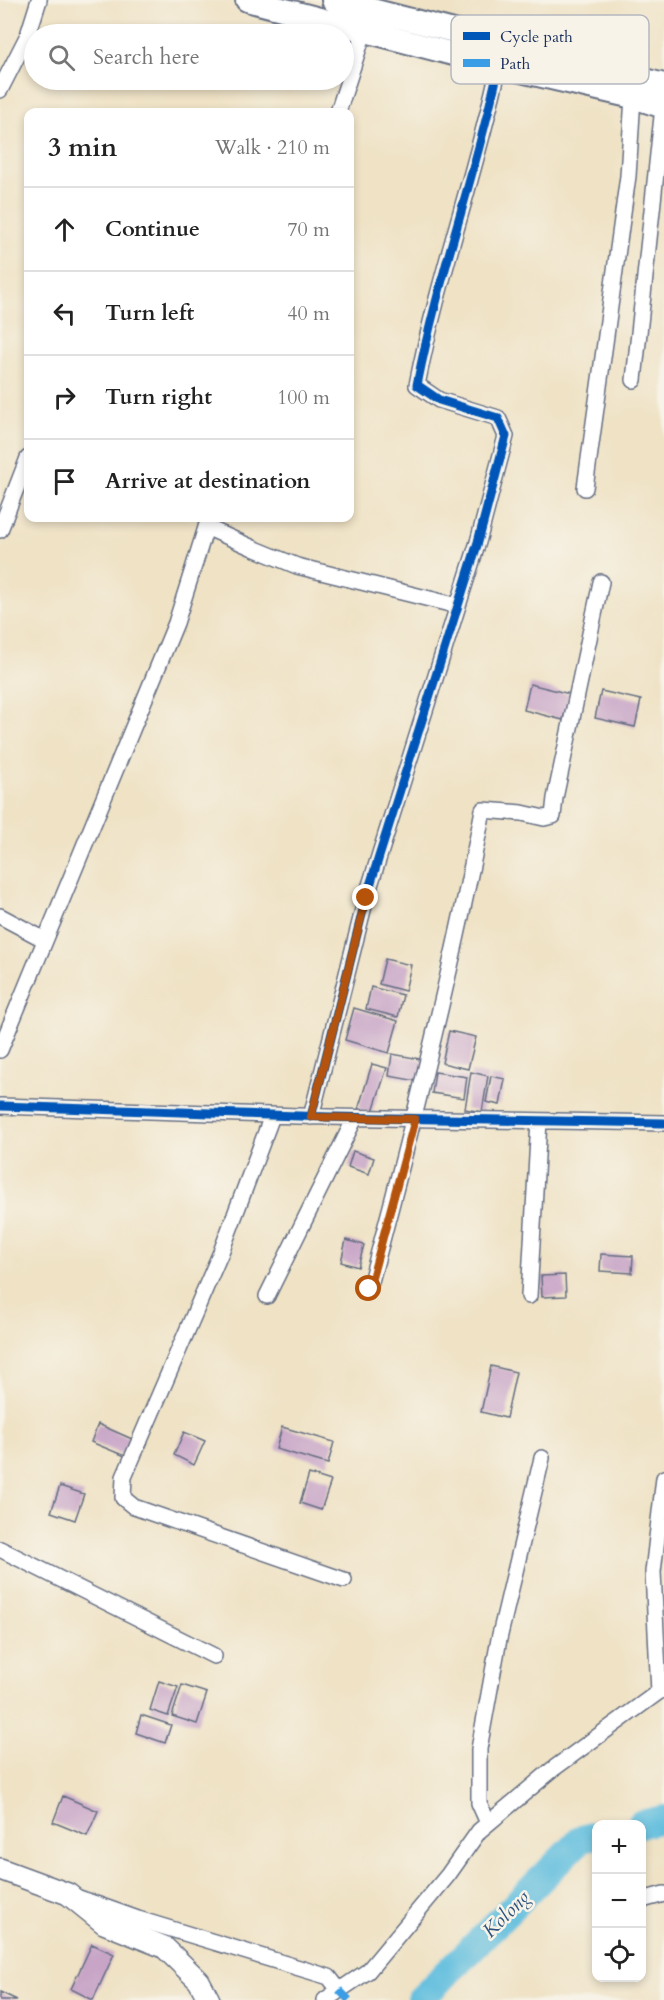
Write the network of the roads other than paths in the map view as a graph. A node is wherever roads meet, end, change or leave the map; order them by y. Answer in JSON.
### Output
{"nodes":[{"id":1,"x":39,"y":0,"type":"edge"},
{"id":2,"x":247,"y":0,"type":"edge"},
{"id":3,"x":333,"y":0,"type":"edge"},
{"id":4,"x":381,"y":19,"type":"edge"},
{"id":5,"x":31,"y":24,"type":"edge"},
{"id":6,"x":451,"y":39,"type":"edge"},
{"id":7,"x":24,"y":43,"type":"edge"},
{"id":8,"x":451,"y":47,"type":"edge"},
{"id":9,"x":354,"y":77,"type":"edge"},
{"id":10,"x":495,"y":84,"type":"edge"},
{"id":11,"x":577,"y":84,"type":"edge"},
{"id":12,"x":608,"y":84,"type":"edge"},
{"id":13,"x":0,"y":90,"type":"edge"},
{"id":14,"x":348,"y":90,"type":"edge"},
{"id":15,"x":633,"y":97,"type":"junction"},
{"id":16,"x":664,"y":100,"type":"edge"},
{"id":17,"x":340,"y":108,"type":"edge"},
{"id":18,"x":634,"y":380,"type":"dead end"},
{"id":19,"x":24,"y":468,"type":"edge"},
{"id":20,"x":585,"y":488,"type":"dead end"},
{"id":21,"x":208,"y":522,"type":"edge"},
{"id":22,"x":0,"y":530,"type":"edge"},
{"id":23,"x":601,"y":582,"type":"dead end"},
{"id":24,"x":458,"y":606,"type":"junction"},
{"id":25,"x":0,"y":916,"type":"edge"},
{"id":26,"x":45,"y":940,"type":"junction"},
{"id":27,"x":0,"y":1050,"type":"edge"},
{"id":28,"x":0,"y":1106,"type":"edge"},
{"id":29,"x":272,"y":1116,"type":"junction"},
{"id":30,"x":311,"y":1117,"type":"junction"},
{"id":31,"x":356,"y":1118,"type":"junction"},
{"id":32,"x":415,"y":1119,"type":"junction"},
{"id":33,"x":539,"y":1121,"type":"junction"},
{"id":34,"x":664,"y":1124,"type":"edge"},
{"id":35,"x":369,"y":1289,"type":"dead end"},
{"id":36,"x":267,"y":1296,"type":"dead end"},
{"id":37,"x":529,"y":1296,"type":"dead end"},
{"id":38,"x":542,"y":1458,"type":"dead end"},
{"id":39,"x":664,"y":1478,"type":"edge"},
{"id":40,"x":0,"y":1549,"type":"edge"},
{"id":41,"x":344,"y":1580,"type":"dead end"},
{"id":42,"x":214,"y":1656,"type":"dead end"},
{"id":43,"x":662,"y":1690,"type":"edge"},
{"id":44,"x":488,"y":1823,"type":"junction"},
{"id":45,"x":0,"y":1869,"type":"edge"},
{"id":46,"x":68,"y":1894,"type":"junction"},
{"id":47,"x":664,"y":1894,"type":"edge"},
{"id":48,"x":646,"y":1899,"type":"edge"},
{"id":49,"x":339,"y":1990,"type":"junction"},
{"id":50,"x":209,"y":2000,"type":"edge"},
{"id":51,"x":325,"y":2000,"type":"edge"}],
"edges":[{"from":1,"to":5,"type":"street"},
{"from":2,"to":4,"type":"main road"},
{"from":3,"to":4,"type":"main road"},
{"from":4,"to":6,"type":"main road"},
{"from":4,"to":8,"type":"main road"},
{"from":4,"to":9,"type":"street"},
{"from":7,"to":13,"type":"street"},
{"from":10,"to":24,"type":"street"},
{"from":11,"to":15,"type":"main road"},
{"from":12,"to":16,"type":"main road"},
{"from":14,"to":17,"type":"street"},
{"from":15,"to":16,"type":"main road"},
{"from":15,"to":20,"type":"street"},
{"from":16,"to":18,"type":"street"},
{"from":19,"to":22,"type":"street"},
{"from":21,"to":24,"type":"street"},
{"from":21,"to":26,"type":"street"},
{"from":23,"to":32,"type":"street"},
{"from":24,"to":30,"type":"street"},
{"from":25,"to":26,"type":"street"},
{"from":26,"to":27,"type":"street"},
{"from":28,"to":29,"type":"street"},
{"from":29,"to":30,"type":"street"},
{"from":29,"to":41,"type":"street"},
{"from":30,"to":31,"type":"street"},
{"from":31,"to":32,"type":"street"},
{"from":31,"to":36,"type":"street"},
{"from":32,"to":33,"type":"street"},
{"from":32,"to":35,"type":"street"},
{"from":33,"to":34,"type":"street"},
{"from":33,"to":37,"type":"street"},
{"from":38,"to":44,"type":"street"},
{"from":39,"to":43,"type":"street"},
{"from":40,"to":42,"type":"street"},
{"from":43,"to":44,"type":"street"},
{"from":44,"to":49,"type":"street"},
{"from":45,"to":46,"type":"street"},
{"from":46,"to":49,"type":"street"},
{"from":46,"to":50,"type":"street"},
{"from":47,"to":48,"type":"street"},
{"from":49,"to":51,"type":"street"}]}
